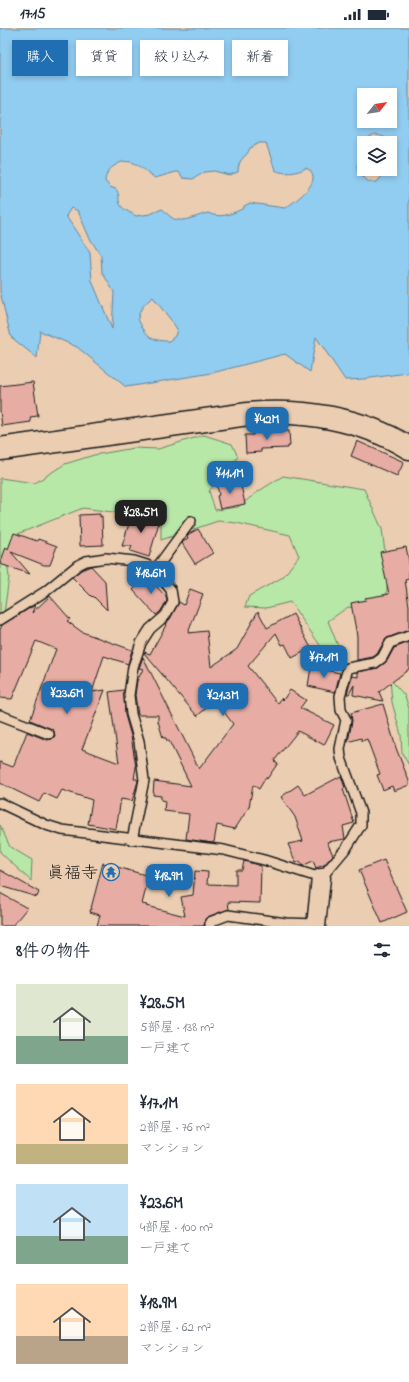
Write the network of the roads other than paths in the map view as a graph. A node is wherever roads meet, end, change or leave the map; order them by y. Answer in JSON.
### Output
{"nodes":[{"id":1,"x":409,"y":448,"type":"edge"},
{"id":2,"x":0,"y":449,"type":"edge"},
{"id":3,"x":191,"y":521,"type":"dead end"},
{"id":4,"x":155,"y":570,"type":"junction"},
{"id":5,"x":0,"y":620,"type":"edge"},
{"id":6,"x":409,"y":636,"type":"edge"},
{"id":7,"x":0,"y":715,"type":"edge"},
{"id":8,"x":49,"y":734,"type":"dead end"},
{"id":9,"x":0,"y":803,"type":"edge"},
{"id":10,"x":132,"y":840,"type":"junction"},
{"id":11,"x":321,"y":878,"type":"junction"},
{"id":12,"x":316,"y":925,"type":"edge"},
{"id":13,"x":210,"y":926,"type":"edge"}],
"edges":[{"from":1,"to":2,"type":"street"},
{"from":3,"to":4,"type":"lane"},
{"from":4,"to":5,"type":"lane"},
{"from":4,"to":10,"type":"lane"},
{"from":6,"to":11,"type":"lane"},
{"from":7,"to":8,"type":"lane"},
{"from":9,"to":10,"type":"lane"},
{"from":10,"to":11,"type":"lane"},
{"from":11,"to":12,"type":"street"},
{"from":12,"to":13,"type":"lane"}]}
